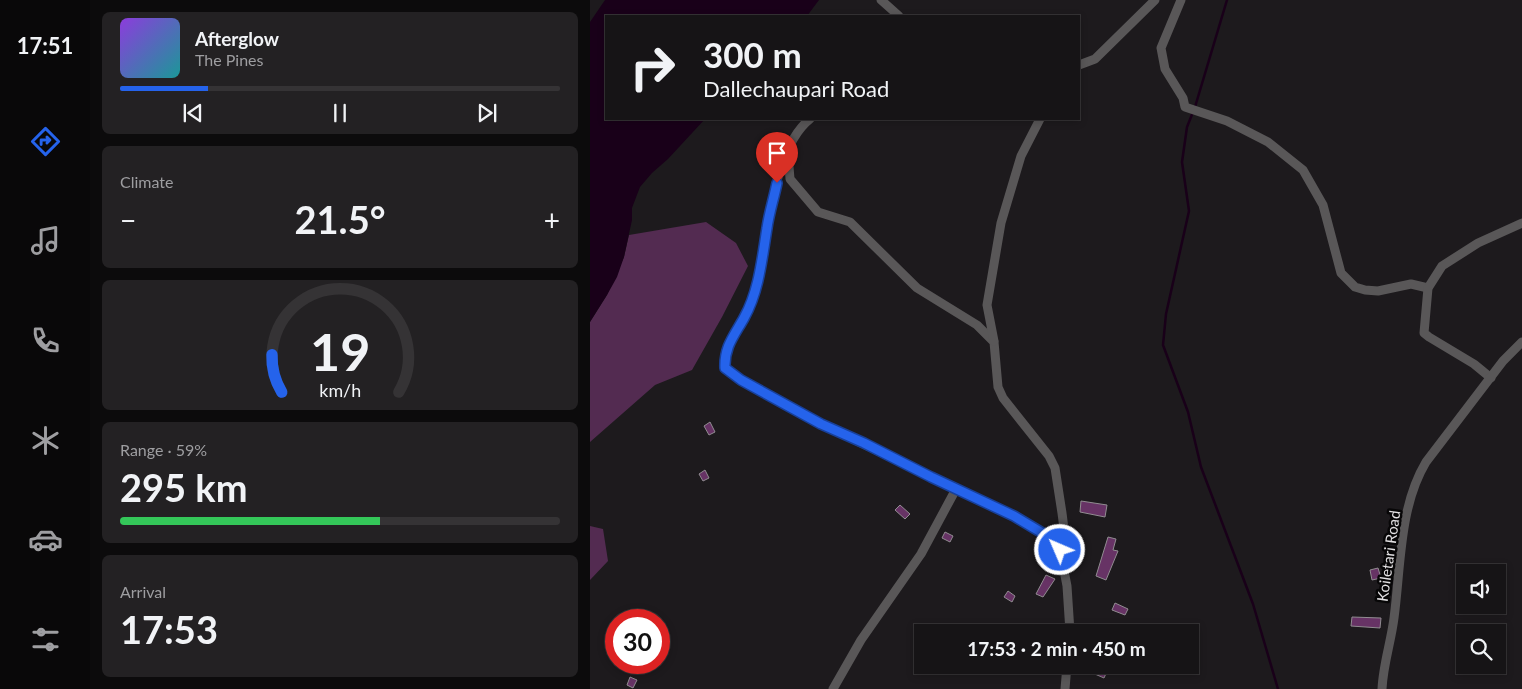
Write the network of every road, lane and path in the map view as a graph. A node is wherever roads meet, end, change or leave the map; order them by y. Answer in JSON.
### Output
{"nodes":[{"id":1,"x":881,"y":0,"type":"edge"},
{"id":2,"x":1155,"y":0,"type":"edge"},
{"id":3,"x":1182,"y":0,"type":"edge"},
{"id":4,"x":897,"y":15,"type":"edge"},
{"id":5,"x":1080,"y":65,"type":"edge"},
{"id":6,"x":809,"y":120,"type":"edge"},
{"id":7,"x":1039,"y":120,"type":"edge"},
{"id":8,"x":788,"y":146,"type":"junction"},
{"id":9,"x":1522,"y":224,"type":"edge"},
{"id":10,"x":1428,"y":288,"type":"junction"},
{"id":11,"x":994,"y":342,"type":"junction"},
{"id":12,"x":1522,"y":342,"type":"edge"},
{"id":13,"x":1491,"y":378,"type":"junction"},
{"id":14,"x":956,"y":489,"type":"junction"},
{"id":15,"x":1060,"y":550,"type":"junction"},
{"id":16,"x":1069,"y":624,"type":"edge"},
{"id":17,"x":1066,"y":674,"type":"edge"},
{"id":18,"x":833,"y":689,"type":"edge"},
{"id":19,"x":1065,"y":689,"type":"edge"},
{"id":20,"x":1382,"y":689,"type":"edge"}],
"edges":[{"from":1,"to":4,"type":"street"},
{"from":2,"to":5,"type":"street"},
{"from":3,"to":10,"type":"street"},
{"from":6,"to":8,"type":"street"},
{"from":7,"to":11,"type":"street"},
{"from":8,"to":11,"type":"street"},
{"from":8,"to":14,"type":"street"},
{"from":9,"to":10,"type":"street"},
{"from":10,"to":13,"type":"street"},
{"from":11,"to":15,"type":"street"},
{"from":12,"to":13,"type":"street","name":"Koiletari Road"},
{"from":13,"to":20,"type":"street","name":"Koiletari Road"},
{"from":14,"to":15,"type":"street"},
{"from":14,"to":18,"type":"street"},
{"from":15,"to":16,"type":"street"},
{"from":17,"to":19,"type":"street"}]}
